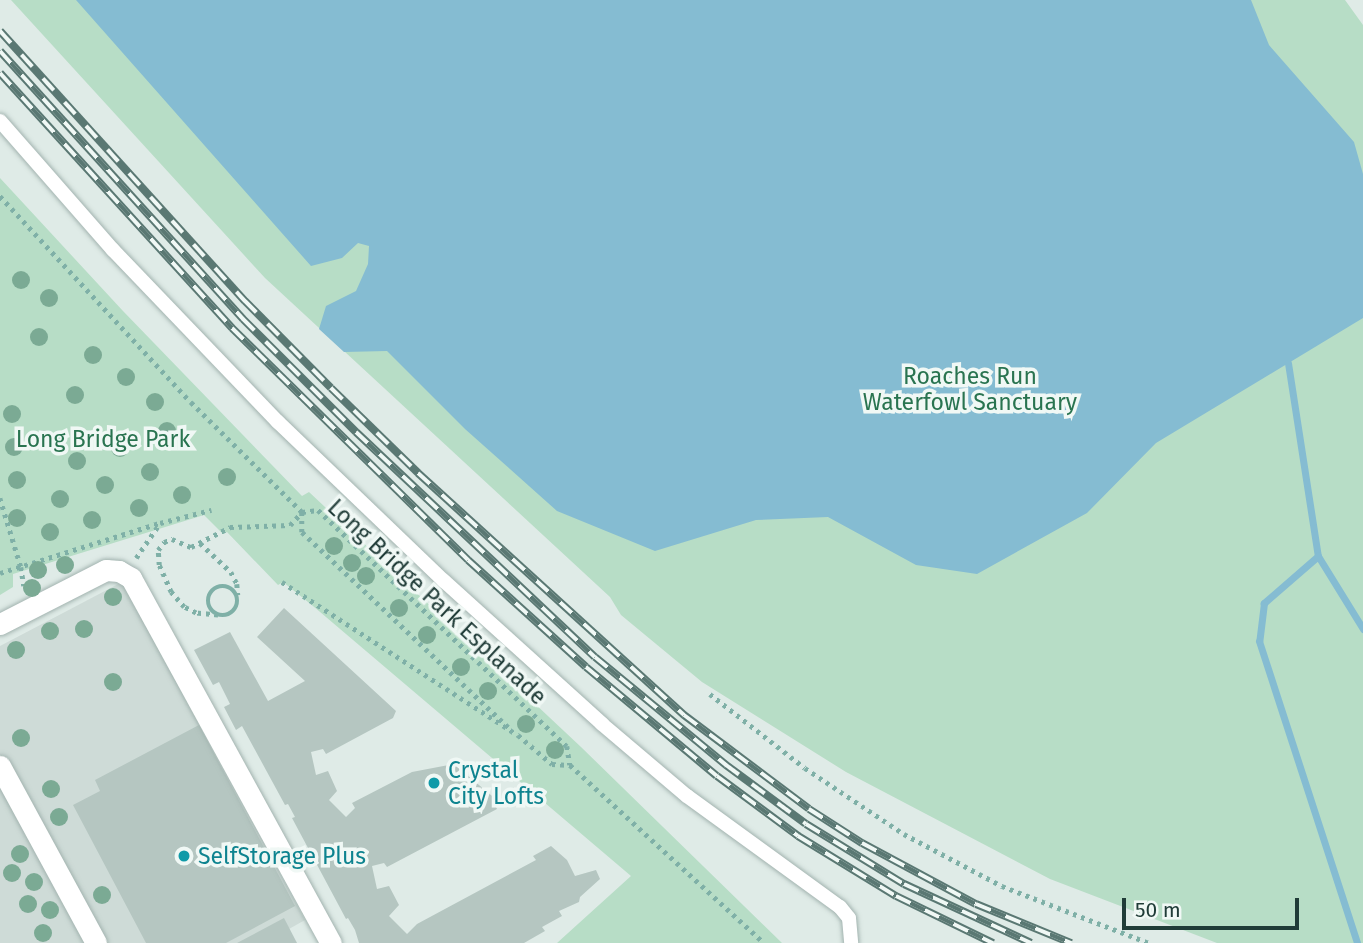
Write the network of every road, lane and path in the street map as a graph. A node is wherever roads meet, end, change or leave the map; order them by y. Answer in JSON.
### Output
{"nodes":[{"id":1,"x":0,"y":121,"type":"edge"},
{"id":2,"x":0,"y":196,"type":"edge"},
{"id":3,"x":0,"y":498,"type":"edge"},
{"id":4,"x":211,"y":510,"type":"dead end"},
{"id":5,"x":302,"y":512,"type":"junction"},
{"id":6,"x":160,"y":523,"type":"junction"},
{"id":7,"x":200,"y":543,"type":"junction"},
{"id":8,"x":21,"y":566,"type":"junction"},
{"id":9,"x":129,"y":568,"type":"junction"},
{"id":10,"x":0,"y":573,"type":"edge"},
{"id":11,"x":282,"y":582,"type":"dead end"},
{"id":12,"x":24,"y":586,"type":"dead end"},
{"id":13,"x":238,"y":596,"type":"junction"},
{"id":14,"x":218,"y":615,"type":"junction"},
{"id":15,"x":0,"y":624,"type":"edge"},
{"id":16,"x":710,"y":694,"type":"dead end"},
{"id":17,"x":518,"y":735,"type":"junction"},
{"id":18,"x":570,"y":765,"type":"junction"},
{"id":19,"x":0,"y":766,"type":"edge"},
{"id":20,"x":96,"y":943,"type":"edge"},
{"id":21,"x":331,"y":943,"type":"edge"},
{"id":22,"x":764,"y":943,"type":"edge"},
{"id":23,"x":851,"y":943,"type":"edge"},
{"id":24,"x":1149,"y":943,"type":"edge"}],
"edges":[{"from":1,"to":23,"type":"lane"},
{"from":2,"to":5,"type":"path","name":"Long Bridge Park Esplanade"},
{"from":3,"to":8,"type":"path"},
{"from":4,"to":6,"type":"path"},
{"from":5,"to":7,"type":"path"},
{"from":5,"to":17,"type":"path"},
{"from":5,"to":18,"type":"path","name":"Long Bridge Park Esplanade"},
{"from":6,"to":8,"type":"path"},
{"from":6,"to":9,"type":"path"},
{"from":7,"to":13,"type":"path"},
{"from":7,"to":14,"type":"path"},
{"from":8,"to":10,"type":"path"},
{"from":8,"to":12,"type":"path"},
{"from":9,"to":15,"type":"street"},
{"from":9,"to":21,"type":"street"},
{"from":11,"to":17,"type":"path"},
{"from":13,"to":14,"type":"path"},
{"from":13,"to":14,"type":"path"},
{"from":16,"to":24,"type":"path"},
{"from":17,"to":18,"type":"path"},
{"from":18,"to":22,"type":"path","name":"Long Bridge Park Esplanade"},
{"from":19,"to":20,"type":"street"}]}
